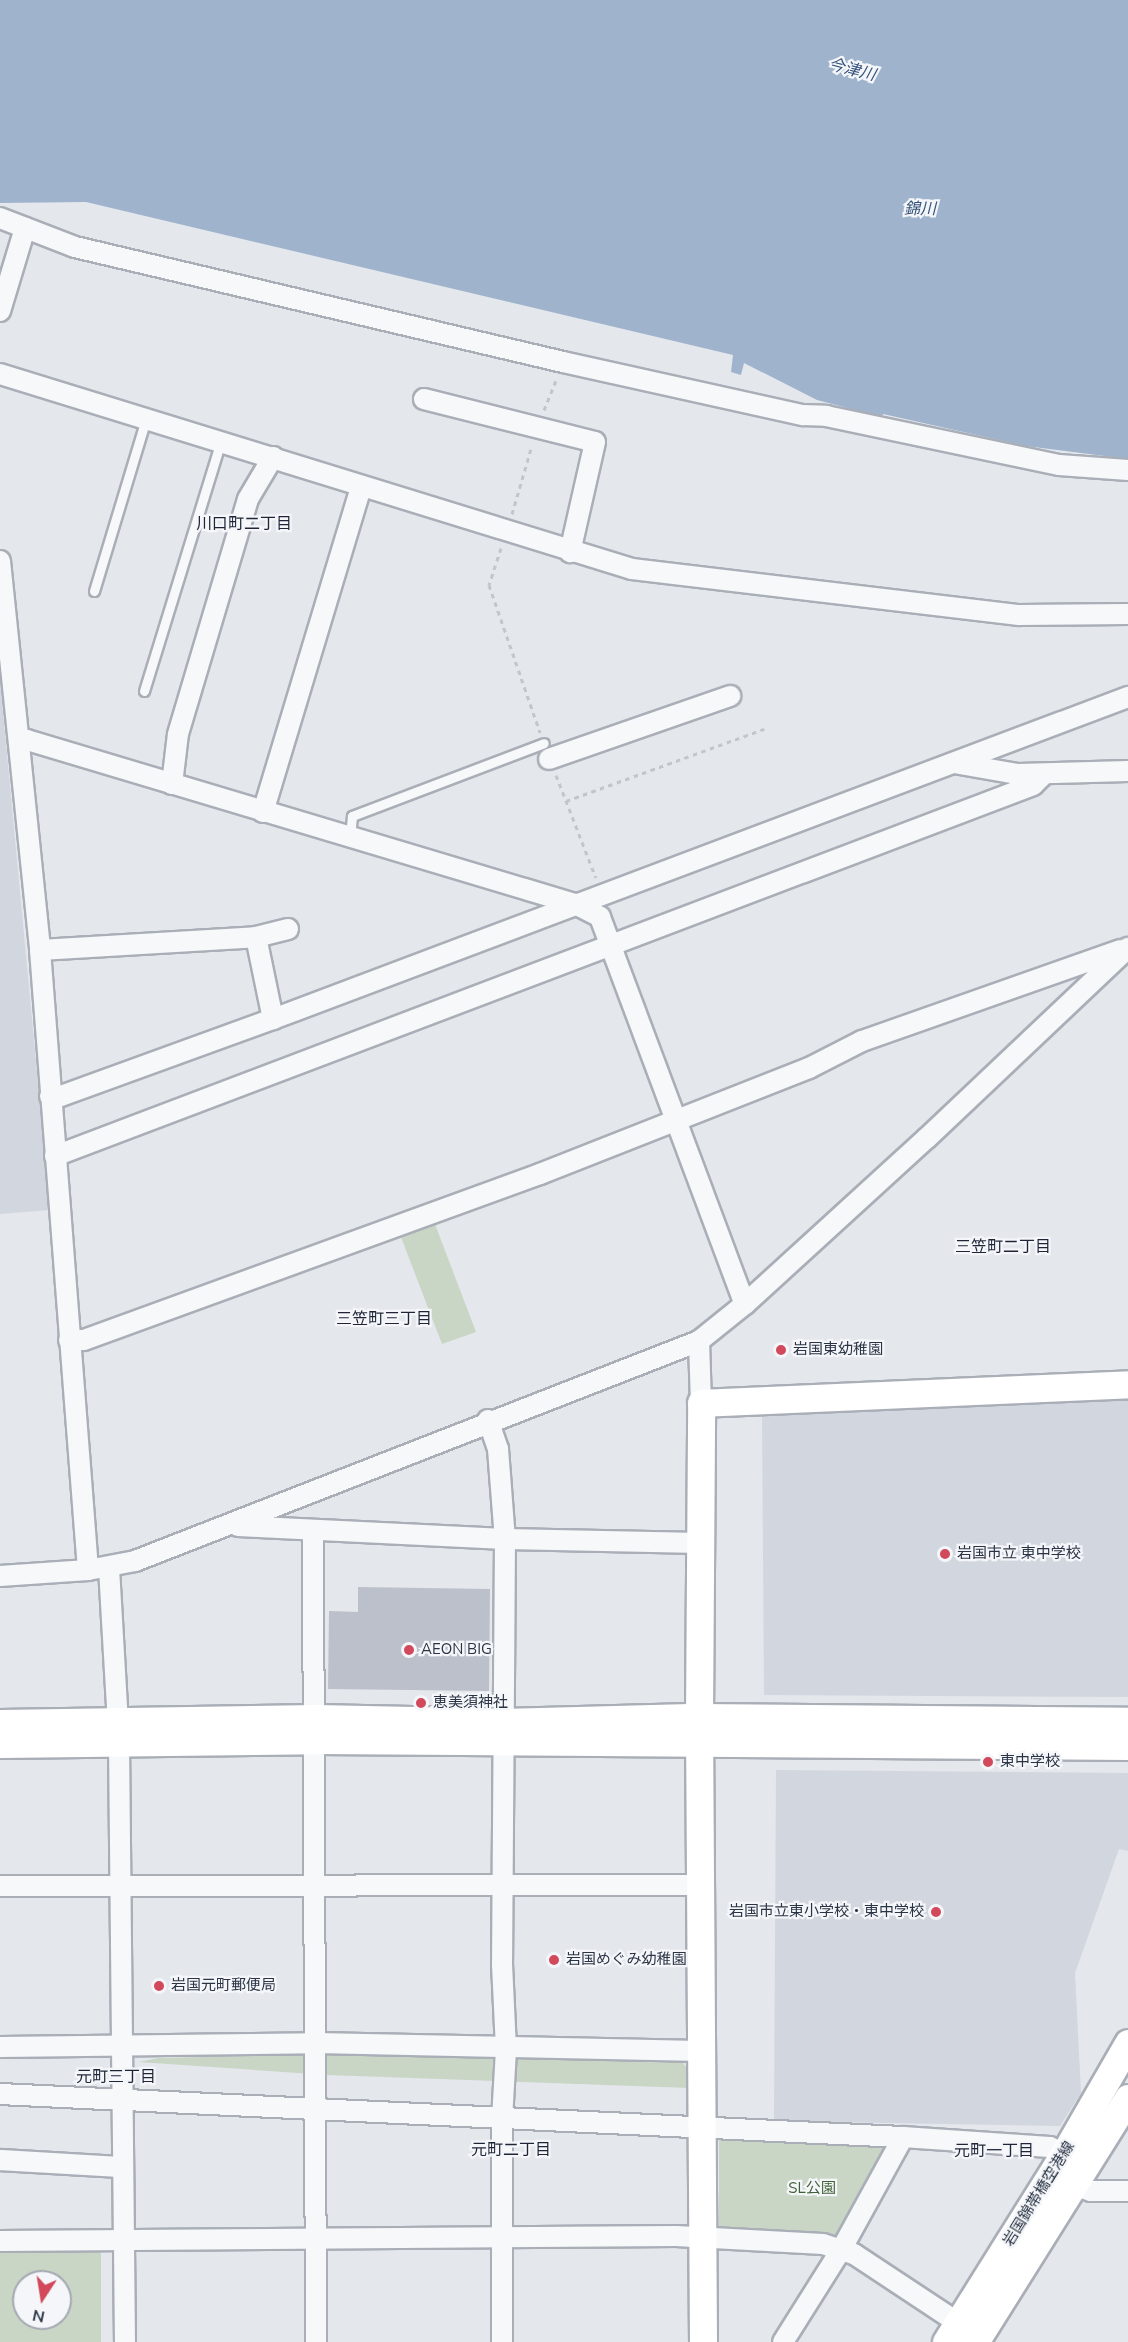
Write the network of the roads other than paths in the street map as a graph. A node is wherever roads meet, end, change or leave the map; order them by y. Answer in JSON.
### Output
{"nodes":[{"id":1,"x":0,"y":218,"type":"edge"},
{"id":2,"x":24,"y":228,"type":"junction"},
{"id":3,"x":0,"y":311,"type":"edge"},
{"id":4,"x":0,"y":374,"type":"edge"},
{"id":5,"x":424,"y":399,"type":"dead end"},
{"id":6,"x":146,"y":419,"type":"junction"},
{"id":7,"x":221,"y":441,"type":"junction"},
{"id":8,"x":273,"y":457,"type":"junction"},
{"id":9,"x":1128,"y":470,"type":"edge"},
{"id":10,"x":362,"y":487,"type":"junction"},
{"id":11,"x":570,"y":552,"type":"junction"},
{"id":12,"x":0,"y":561,"type":"edge"},
{"id":13,"x":94,"y":591,"type":"dead end"},
{"id":14,"x":1128,"y":614,"type":"edge"},
{"id":15,"x":144,"y":691,"type":"dead end"},
{"id":16,"x":730,"y":696,"type":"dead end"},
{"id":17,"x":1128,"y":697,"type":"edge"},
{"id":18,"x":19,"y":741,"type":"junction"},
{"id":19,"x":547,"y":751,"type":"joint"},
{"id":20,"x":954,"y":763,"type":"junction"},
{"id":21,"x":1128,"y":771,"type":"edge"},
{"id":22,"x":1043,"y":775,"type":"junction"},
{"id":23,"x":172,"y":784,"type":"junction"},
{"id":24,"x":263,"y":812,"type":"junction"},
{"id":25,"x":350,"y":838,"type":"junction"},
{"id":26,"x":575,"y":904,"type":"junction"},
{"id":27,"x":288,"y":929,"type":"dead end"},
{"id":28,"x":256,"y":937,"type":"junction"},
{"id":29,"x":611,"y":945,"type":"junction"},
{"id":30,"x":1128,"y":947,"type":"edge"},
{"id":31,"x":40,"y":950,"type":"junction"},
{"id":32,"x":273,"y":1019,"type":"junction"},
{"id":33,"x":50,"y":1096,"type":"junction"},
{"id":34,"x":675,"y":1118,"type":"junction"},
{"id":35,"x":55,"y":1156,"type":"junction"},
{"id":36,"x":745,"y":1304,"type":"junction"},
{"id":37,"x":69,"y":1340,"type":"junction"},
{"id":38,"x":699,"y":1341,"type":"junction"},
{"id":39,"x":1128,"y":1384,"type":"edge"},
{"id":40,"x":701,"y":1403,"type":"junction"},
{"id":41,"x":488,"y":1420,"type":"junction"},
{"id":42,"x":232,"y":1525,"type":"junction"},
{"id":43,"x":313,"y":1531,"type":"junction"},
{"id":44,"x":505,"y":1539,"type":"junction"},
{"id":45,"x":701,"y":1543,"type":"junction"},
{"id":46,"x":109,"y":1568,"type":"junction"},
{"id":47,"x":88,"y":1570,"type":"junction"},
{"id":48,"x":0,"y":1576,"type":"edge"},
{"id":49,"x":699,"y":1718,"type":"junction"},
{"id":50,"x":1128,"y":1721,"type":"edge"},
{"id":51,"x":0,"y":1723,"type":"edge"},
{"id":52,"x":316,"y":1729,"type":"junction"},
{"id":53,"x":118,"y":1731,"type":"junction"},
{"id":54,"x":503,"y":1732,"type":"junction"},
{"id":55,"x":0,"y":1744,"type":"edge"},
{"id":56,"x":700,"y":1745,"type":"junction"},
{"id":57,"x":1128,"y":1746,"type":"edge"},
{"id":58,"x":317,"y":1883,"type":"junction"},
{"id":59,"x":121,"y":1884,"type":"junction"},
{"id":60,"x":502,"y":1884,"type":"junction"},
{"id":61,"x":700,"y":1885,"type":"junction"},
{"id":62,"x":0,"y":1886,"type":"edge"},
{"id":63,"x":316,"y":2043,"type":"junction"},
{"id":64,"x":1128,"y":2043,"type":"edge"},
{"id":65,"x":0,"y":2047,"type":"edge"},
{"id":66,"x":122,"y":2048,"type":"junction"},
{"id":67,"x":506,"y":2050,"type":"junction"},
{"id":68,"x":700,"y":2051,"type":"junction"},
{"id":69,"x":0,"y":2094,"type":"edge"},
{"id":70,"x":1128,"y":2098,"type":"edge"},
{"id":71,"x":123,"y":2100,"type":"junction"},
{"id":72,"x":316,"y":2110,"type":"junction"},
{"id":73,"x":501,"y":2120,"type":"junction"},
{"id":74,"x":704,"y":2125,"type":"junction"},
{"id":75,"x":903,"y":2137,"type":"junction"},
{"id":76,"x":0,"y":2160,"type":"edge"},
{"id":77,"x":123,"y":2167,"type":"junction"},
{"id":78,"x":1075,"y":2169,"type":"junction"},
{"id":79,"x":1128,"y":2191,"type":"edge"},
{"id":80,"x":705,"y":2237,"type":"junction"},
{"id":81,"x":124,"y":2238,"type":"junction"},
{"id":82,"x":501,"y":2238,"type":"junction"},
{"id":83,"x":317,"y":2239,"type":"junction"},
{"id":84,"x":0,"y":2241,"type":"edge"},
{"id":85,"x":841,"y":2250,"type":"junction"},
{"id":86,"x":965,"y":2336,"type":"edge"},
{"id":87,"x":125,"y":2342,"type":"edge"},
{"id":88,"x":316,"y":2342,"type":"edge"},
{"id":89,"x":502,"y":2342,"type":"edge"},
{"id":90,"x":703,"y":2342,"type":"edge"},
{"id":91,"x":783,"y":2342,"type":"edge"}],
"edges":[{"from":1,"to":2,"type":"street"},
{"from":2,"to":3,"type":"street"},
{"from":2,"to":9,"type":"street"},
{"from":4,"to":6,"type":"street"},
{"from":5,"to":11,"type":"street"},
{"from":6,"to":7,"type":"street"},
{"from":6,"to":13,"type":"lane"},
{"from":7,"to":8,"type":"street"},
{"from":7,"to":15,"type":"lane"},
{"from":8,"to":10,"type":"street"},
{"from":8,"to":23,"type":"street"},
{"from":10,"to":11,"type":"street"},
{"from":10,"to":24,"type":"street"},
{"from":11,"to":14,"type":"street"},
{"from":12,"to":18,"type":"street"},
{"from":16,"to":19,"type":"street"},
{"from":17,"to":20,"type":"street"},
{"from":18,"to":23,"type":"street"},
{"from":18,"to":31,"type":"street"},
{"from":19,"to":25,"type":"lane"},
{"from":20,"to":22,"type":"street"},
{"from":20,"to":26,"type":"street"},
{"from":21,"to":22,"type":"street"},
{"from":22,"to":29,"type":"street"},
{"from":23,"to":24,"type":"street"},
{"from":24,"to":25,"type":"street"},
{"from":25,"to":26,"type":"street"},
{"from":26,"to":29,"type":"street"},
{"from":26,"to":32,"type":"street"},
{"from":27,"to":28,"type":"street"},
{"from":28,"to":31,"type":"street"},
{"from":28,"to":32,"type":"street"},
{"from":29,"to":34,"type":"street"},
{"from":29,"to":35,"type":"street"},
{"from":30,"to":34,"type":"street"},
{"from":30,"to":36,"type":"street"},
{"from":31,"to":33,"type":"street"},
{"from":32,"to":33,"type":"street"},
{"from":33,"to":35,"type":"street"},
{"from":34,"to":36,"type":"street"},
{"from":34,"to":37,"type":"street"},
{"from":35,"to":37,"type":"street"},
{"from":36,"to":38,"type":"street"},
{"from":37,"to":47,"type":"street"},
{"from":38,"to":40,"type":"street"},
{"from":38,"to":41,"type":"street"},
{"from":39,"to":40,"type":"street"},
{"from":40,"to":45,"type":"street"},
{"from":41,"to":42,"type":"street"},
{"from":41,"to":44,"type":"street"},
{"from":42,"to":43,"type":"street"},
{"from":42,"to":46,"type":"street"},
{"from":43,"to":44,"type":"street"},
{"from":43,"to":52,"type":"street"},
{"from":44,"to":45,"type":"street"},
{"from":44,"to":54,"type":"street"},
{"from":45,"to":49,"type":"street"},
{"from":46,"to":47,"type":"street"},
{"from":46,"to":53,"type":"street"},
{"from":47,"to":48,"type":"street"},
{"from":49,"to":50,"type":"street"},
{"from":49,"to":54,"type":"street"},
{"from":49,"to":56,"type":"street"},
{"from":51,"to":53,"type":"street"},
{"from":52,"to":53,"type":"street"},
{"from":52,"to":54,"type":"street"},
{"from":52,"to":58,"type":"street"},
{"from":53,"to":55,"type":"street"},
{"from":53,"to":59,"type":"street"},
{"from":54,"to":56,"type":"street"},
{"from":54,"to":60,"type":"street"},
{"from":56,"to":57,"type":"street"},
{"from":56,"to":61,"type":"street"},
{"from":58,"to":59,"type":"street"},
{"from":58,"to":60,"type":"street"},
{"from":58,"to":63,"type":"street"},
{"from":59,"to":62,"type":"street"},
{"from":59,"to":66,"type":"street"},
{"from":60,"to":61,"type":"street"},
{"from":60,"to":67,"type":"street"},
{"from":61,"to":68,"type":"street"},
{"from":63,"to":66,"type":"street"},
{"from":63,"to":67,"type":"street"},
{"from":63,"to":72,"type":"street"},
{"from":64,"to":78,"type":"street","name":"岩国錦帯橋空港線"},
{"from":65,"to":66,"type":"street"},
{"from":66,"to":71,"type":"street"},
{"from":67,"to":68,"type":"street"},
{"from":67,"to":73,"type":"street"},
{"from":68,"to":74,"type":"street"},
{"from":69,"to":71,"type":"street"},
{"from":70,"to":78,"type":"street","name":"岩国錦帯橋空港線"},
{"from":71,"to":72,"type":"street"},
{"from":71,"to":77,"type":"street"},
{"from":72,"to":73,"type":"street"},
{"from":72,"to":83,"type":"street"},
{"from":73,"to":74,"type":"street"},
{"from":73,"to":82,"type":"street"},
{"from":74,"to":75,"type":"street"},
{"from":74,"to":80,"type":"street"},
{"from":75,"to":78,"type":"street"},
{"from":75,"to":85,"type":"street"},
{"from":76,"to":77,"type":"street"},
{"from":77,"to":81,"type":"street"},
{"from":78,"to":79,"type":"street"},
{"from":78,"to":86,"type":"street","name":"岩国錦帯橋空港線"},
{"from":80,"to":82,"type":"street"},
{"from":80,"to":85,"type":"street"},
{"from":80,"to":90,"type":"street"},
{"from":81,"to":83,"type":"street"},
{"from":81,"to":84,"type":"street"},
{"from":81,"to":87,"type":"street"},
{"from":82,"to":83,"type":"street"},
{"from":82,"to":89,"type":"street"},
{"from":83,"to":88,"type":"street"},
{"from":85,"to":86,"type":"street"},
{"from":85,"to":91,"type":"street"}]}
